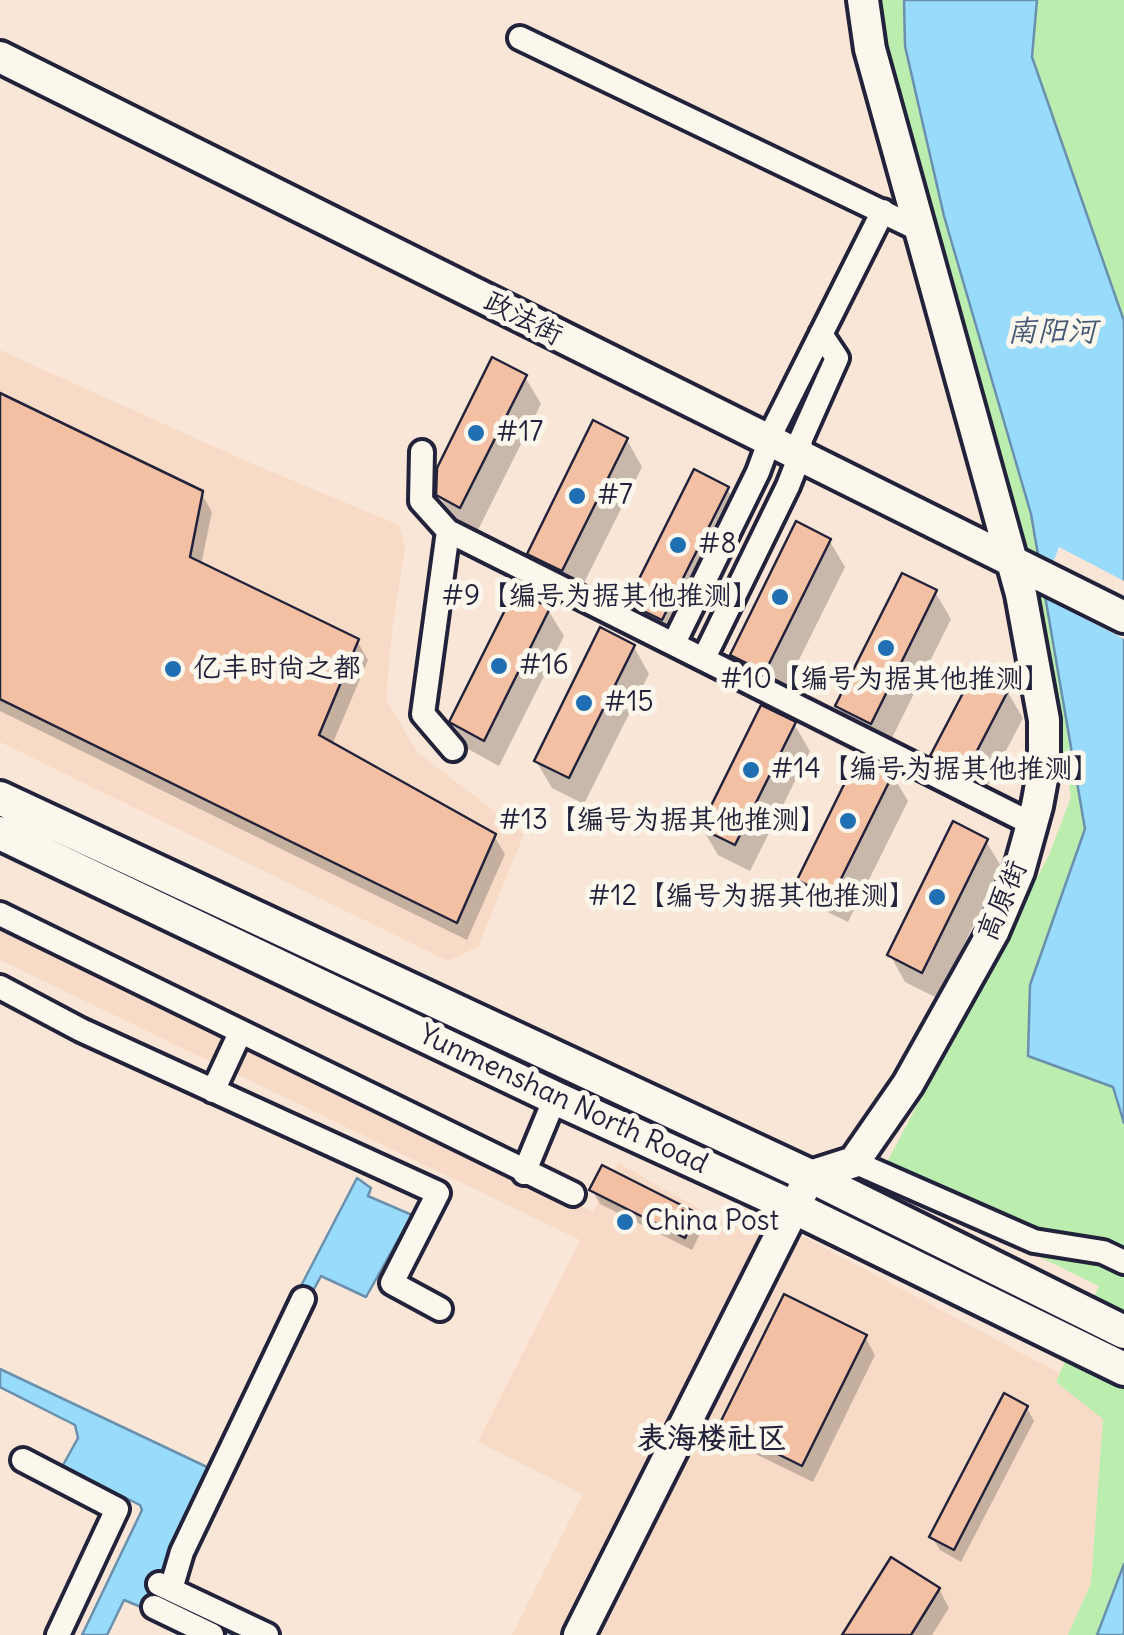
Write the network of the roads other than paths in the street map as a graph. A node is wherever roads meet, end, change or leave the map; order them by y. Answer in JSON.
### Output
{"nodes":[{"id":1,"x":863,"y":0,"type":"edge"},
{"id":2,"x":520,"y":38,"type":"dead end"},
{"id":3,"x":0,"y":57,"type":"edge"},
{"id":4,"x":883,"y":211,"type":"junction"},
{"id":5,"x":920,"y":230,"type":"junction"},
{"id":6,"x":821,"y":334,"type":"junction"},
{"id":7,"x":770,"y":443,"type":"junction"},
{"id":8,"x":422,"y":452,"type":"dead end"},
{"id":9,"x":799,"y":458,"type":"junction"},
{"id":10,"x":448,"y":531,"type":"junction"},
{"id":11,"x":1013,"y":562,"type":"junction"},
{"id":12,"x":1124,"y":617,"type":"edge"},
{"id":13,"x":674,"y":643,"type":"junction"},
{"id":14,"x":704,"y":658,"type":"junction"},
{"id":15,"x":453,"y":748,"type":"dead end"},
{"id":16,"x":0,"y":798,"type":"edge"},
{"id":17,"x":1032,"y":824,"type":"junction"},
{"id":18,"x":0,"y":833,"type":"edge"},
{"id":19,"x":0,"y":914,"type":"edge"},
{"id":20,"x":0,"y":987,"type":"edge"},
{"id":21,"x":240,"y":1033,"type":"junction"},
{"id":22,"x":213,"y":1091,"type":"junction"},
{"id":23,"x":555,"y":1098,"type":"junction"},
{"id":24,"x":854,"y":1162,"type":"junction"},
{"id":25,"x":524,"y":1173,"type":"junction"},
{"id":26,"x":810,"y":1176,"type":"junction"},
{"id":27,"x":573,"y":1194,"type":"dead end"},
{"id":28,"x":793,"y":1207,"type":"junction"},
{"id":29,"x":1124,"y":1262,"type":"edge"},
{"id":30,"x":303,"y":1299,"type":"dead end"},
{"id":31,"x":440,"y":1309,"type":"dead end"},
{"id":32,"x":1124,"y":1332,"type":"edge"},
{"id":33,"x":1124,"y":1369,"type":"edge"},
{"id":34,"x":23,"y":1460,"type":"dead end"},
{"id":35,"x":154,"y":1608,"type":"dead end"},
{"id":36,"x":58,"y":1635,"type":"edge"},
{"id":37,"x":212,"y":1635,"type":"edge"},
{"id":38,"x":266,"y":1635,"type":"edge"},
{"id":39,"x":579,"y":1635,"type":"edge"}],
"edges":[{"from":1,"to":5,"type":"street","name":"高原街"},
{"from":2,"to":4,"type":"street"},
{"from":3,"to":7,"type":"street","name":"政法街"},
{"from":4,"to":5,"type":"street"},
{"from":4,"to":6,"type":"street"},
{"from":5,"to":11,"type":"street","name":"高原街"},
{"from":6,"to":7,"type":"street"},
{"from":6,"to":9,"type":"street"},
{"from":7,"to":9,"type":"street","name":"政法街"},
{"from":7,"to":13,"type":"street"},
{"from":8,"to":10,"type":"street"},
{"from":9,"to":11,"type":"street","name":"政法街"},
{"from":9,"to":14,"type":"street"},
{"from":10,"to":13,"type":"street"},
{"from":10,"to":15,"type":"street"},
{"from":11,"to":12,"type":"street","name":"政法街"},
{"from":11,"to":17,"type":"street","name":"高原街"},
{"from":13,"to":14,"type":"street"},
{"from":14,"to":17,"type":"street"},
{"from":16,"to":26,"type":"main road","name":"Yunmenshan North Road"},
{"from":17,"to":24,"type":"street","name":"高原街"},
{"from":18,"to":23,"type":"main road","name":"Yunmenshan North Road"},
{"from":19,"to":21,"type":"street"},
{"from":20,"to":22,"type":"street"},
{"from":21,"to":22,"type":"street"},
{"from":21,"to":25,"type":"street"},
{"from":22,"to":31,"type":"street"},
{"from":23,"to":25,"type":"street"},
{"from":23,"to":28,"type":"main road","name":"Yunmenshan North Road"},
{"from":24,"to":26,"type":"street"},
{"from":24,"to":29,"type":"street"},
{"from":25,"to":27,"type":"street"},
{"from":26,"to":28,"type":"street"},
{"from":26,"to":32,"type":"main road","name":"Yunmenshan North Road"},
{"from":28,"to":33,"type":"main road","name":"Yunmenshan North Road"},
{"from":28,"to":39,"type":"street"},
{"from":30,"to":38,"type":"street"},
{"from":34,"to":36,"type":"street"},
{"from":35,"to":37,"type":"street"}]}
